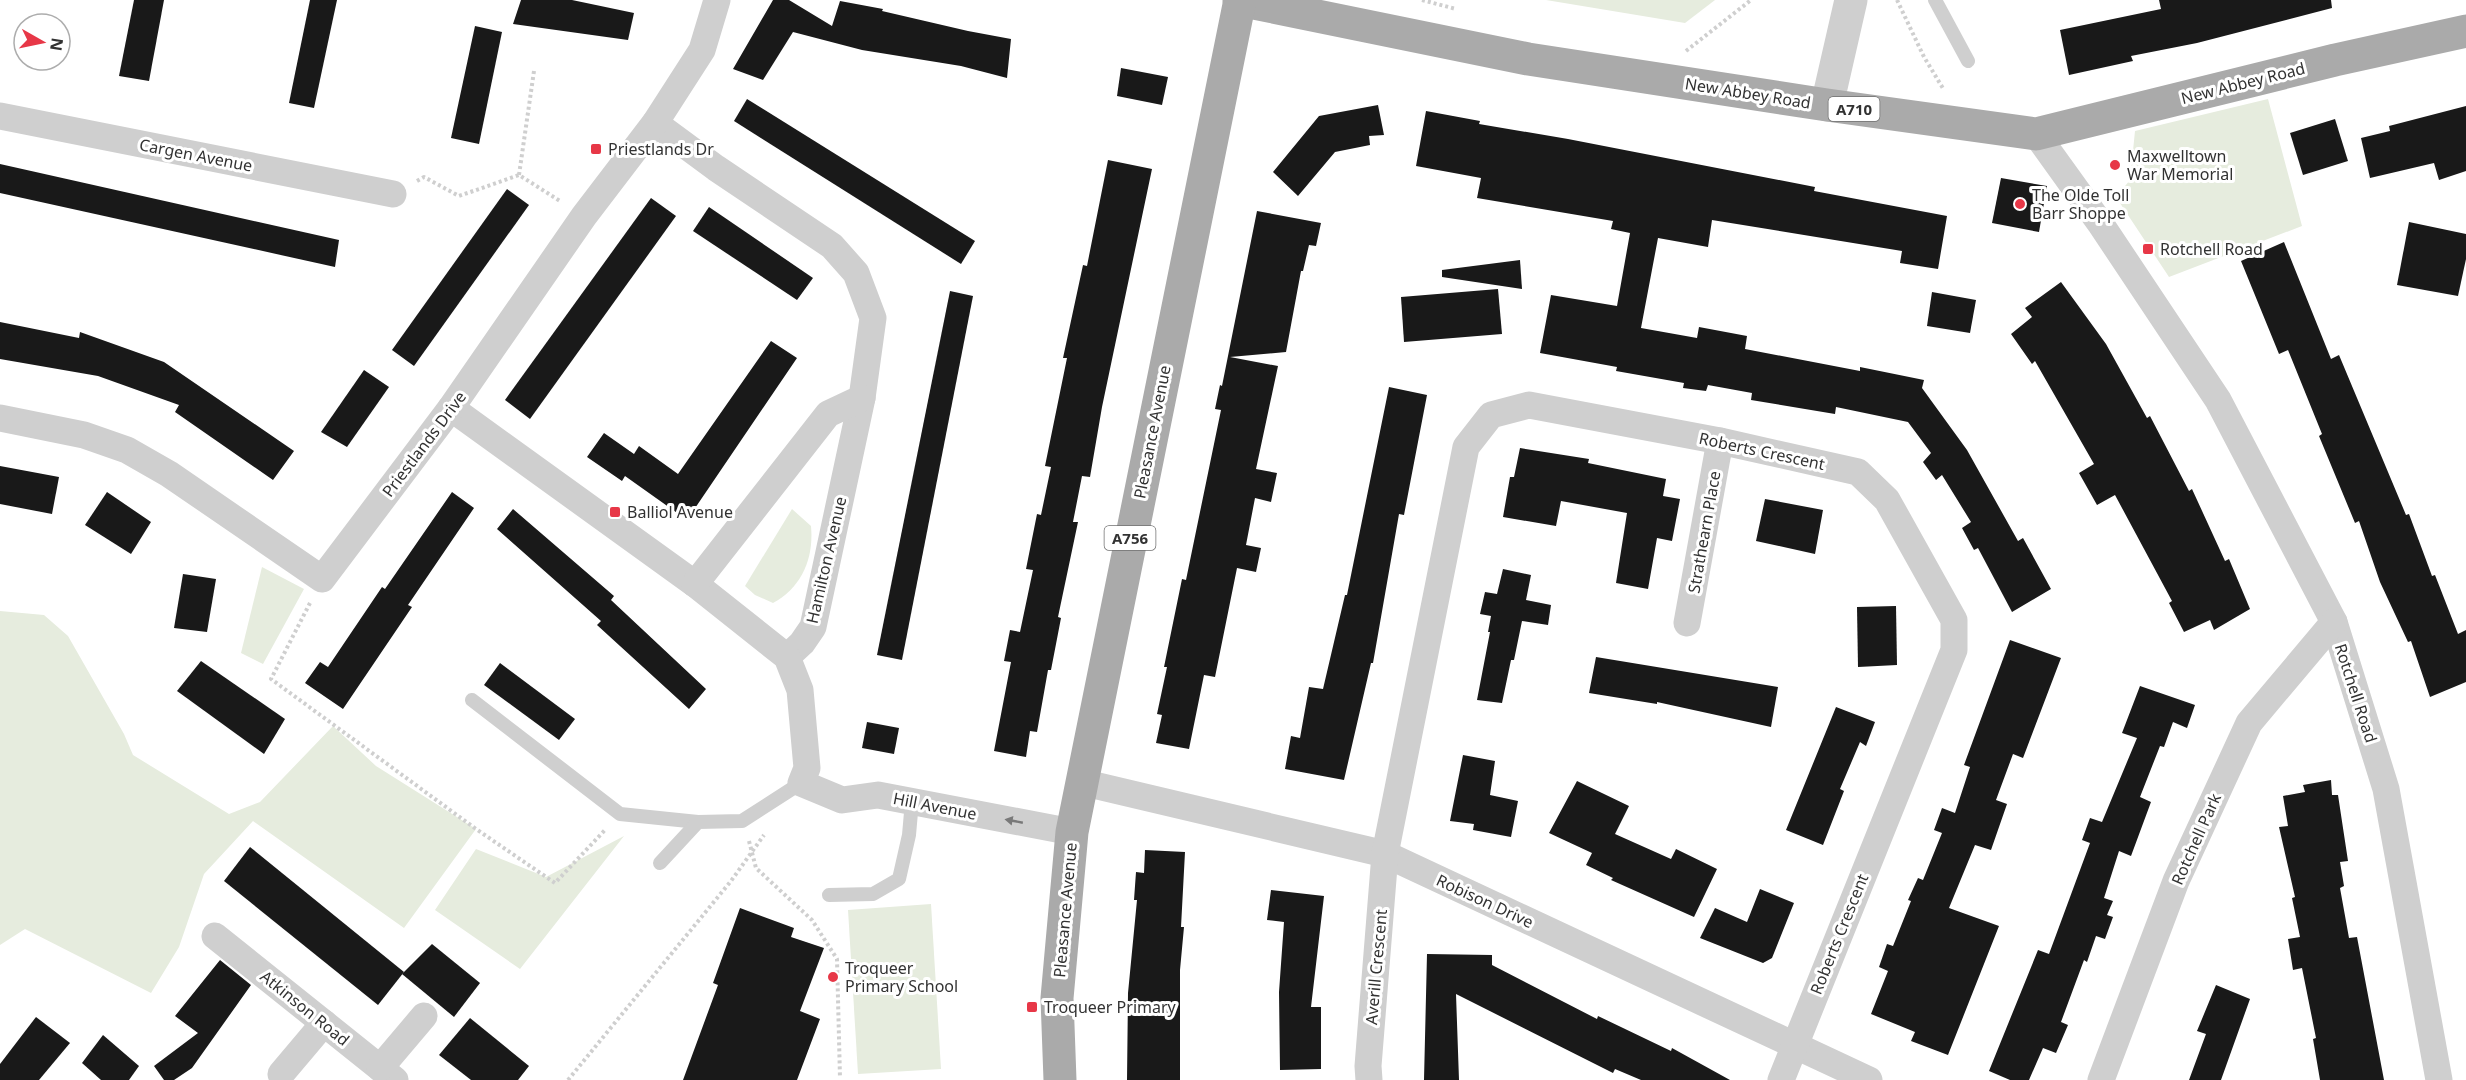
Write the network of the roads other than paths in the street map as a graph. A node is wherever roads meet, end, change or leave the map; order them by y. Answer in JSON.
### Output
{"nodes":[{"id":1,"x":717,"y":0,"type":"edge"},
{"id":2,"x":1239,"y":0,"type":"edge"},
{"id":3,"x":1851,"y":0,"type":"edge"},
{"id":4,"x":1935,"y":0,"type":"edge"},
{"id":5,"x":2466,"y":31,"type":"edge"},
{"id":6,"x":1968,"y":61,"type":"dead end"},
{"id":7,"x":1827,"y":105,"type":"junction"},
{"id":8,"x":0,"y":116,"type":"edge"},
{"id":9,"x":655,"y":123,"type":"junction"},
{"id":10,"x":2036,"y":134,"type":"junction"},
{"id":11,"x":393,"y":194,"type":"road end"},
{"id":12,"x":862,"y":398,"type":"junction"},
{"id":13,"x":451,"y":408,"type":"junction"},
{"id":14,"x":0,"y":418,"type":"edge"},
{"id":15,"x":1720,"y":441,"type":"junction"},
{"id":16,"x":695,"y":584,"type":"junction"},
{"id":17,"x":2334,"y":622,"type":"junction"},
{"id":18,"x":1688,"y":623,"type":"dead end"},
{"id":19,"x":787,"y":657,"type":"junction"},
{"id":20,"x":472,"y":700,"type":"dead end"},
{"id":21,"x":1081,"y":782,"type":"junction"},
{"id":22,"x":801,"y":783,"type":"junction"},
{"id":23,"x":912,"y":801,"type":"junction"},
{"id":24,"x":698,"y":822,"type":"junction"},
{"id":25,"x":1072,"y":832,"type":"junction"},
{"id":26,"x":1385,"y":854,"type":"junction"},
{"id":27,"x":660,"y":863,"type":"dead end"},
{"id":28,"x":829,"y":896,"type":"dead end"},
{"id":29,"x":216,"y":936,"type":"dead end"},
{"id":30,"x":424,"y":1016,"type":"dead end"},
{"id":31,"x":324,"y":1023,"type":"junction"},
{"id":32,"x":1794,"y":1045,"type":"junction"},
{"id":33,"x":281,"y":1074,"type":"dead end"},
{"id":34,"x":388,"y":1074,"type":"edge"},
{"id":35,"x":1060,"y":1080,"type":"edge"},
{"id":36,"x":1369,"y":1080,"type":"edge"},
{"id":37,"x":1781,"y":1080,"type":"edge"},
{"id":38,"x":1869,"y":1080,"type":"edge"},
{"id":39,"x":2101,"y":1080,"type":"edge"},
{"id":40,"x":2439,"y":1080,"type":"edge"}],
"edges":[{"from":1,"to":9,"type":"street","name":"Priestlands Drive"},
{"from":2,"to":7,"type":"main road","name":"New Abbey Road","number":"A710"},
{"from":2,"to":21,"type":"main road","name":"Pleasance Avenue","number":"A756"},
{"from":3,"to":7,"type":"street"},
{"from":4,"to":6,"type":"lane"},
{"from":5,"to":10,"type":"main road","name":"New Abbey Road","number":"A710"},
{"from":7,"to":10,"type":"main road","name":"New Abbey Road","number":"A710"},
{"from":8,"to":11,"type":"street","name":"Cargen Avenue"},
{"from":9,"to":12,"type":"street","name":"Hamilton Avenue"},
{"from":9,"to":13,"type":"street","name":"Priestlands Drive"},
{"from":10,"to":17,"type":"street","name":"Rotchell Road"},
{"from":12,"to":16,"type":"street"},
{"from":12,"to":19,"type":"street","name":"Hamilton Avenue"},
{"from":13,"to":14,"type":"street","name":"Priestlands Drive"},
{"from":13,"to":16,"type":"street"},
{"from":15,"to":18,"type":"street","name":"Strathearn Place"},
{"from":15,"to":26,"type":"street","name":"Roberts Crescent"},
{"from":15,"to":32,"type":"street","name":"Roberts Crescent"},
{"from":16,"to":19,"type":"street"},
{"from":17,"to":39,"type":"street","name":"Rotchell Park"},
{"from":17,"to":40,"type":"street","name":"Rotchell Road"},
{"from":19,"to":22,"type":"street"},
{"from":20,"to":24,"type":"lane"},
{"from":21,"to":25,"type":"main road","name":"Pleasance Avenue","number":"A756"},
{"from":21,"to":26,"type":"street","name":"Robison Drive"},
{"from":22,"to":23,"type":"street","name":"Hill Avenue"},
{"from":22,"to":24,"type":"lane"},
{"from":25,"to":23,"type":"street","name":"Hill Avenue","one_way":true},
{"from":23,"to":28,"type":"lane"},
{"from":24,"to":27,"type":"lane"},
{"from":25,"to":35,"type":"main road","name":"Pleasance Avenue","number":"A756"},
{"from":26,"to":32,"type":"street","name":"Robison Drive"},
{"from":26,"to":36,"type":"street","name":"Averill Crescent"},
{"from":29,"to":31,"type":"street","name":"Atkinson Road"},
{"from":30,"to":34,"type":"street"},
{"from":31,"to":33,"type":"street"},
{"from":31,"to":34,"type":"street","name":"Atkinson Road"},
{"from":32,"to":37,"type":"street"},
{"from":32,"to":38,"type":"street","name":"Robison Drive"}]}
